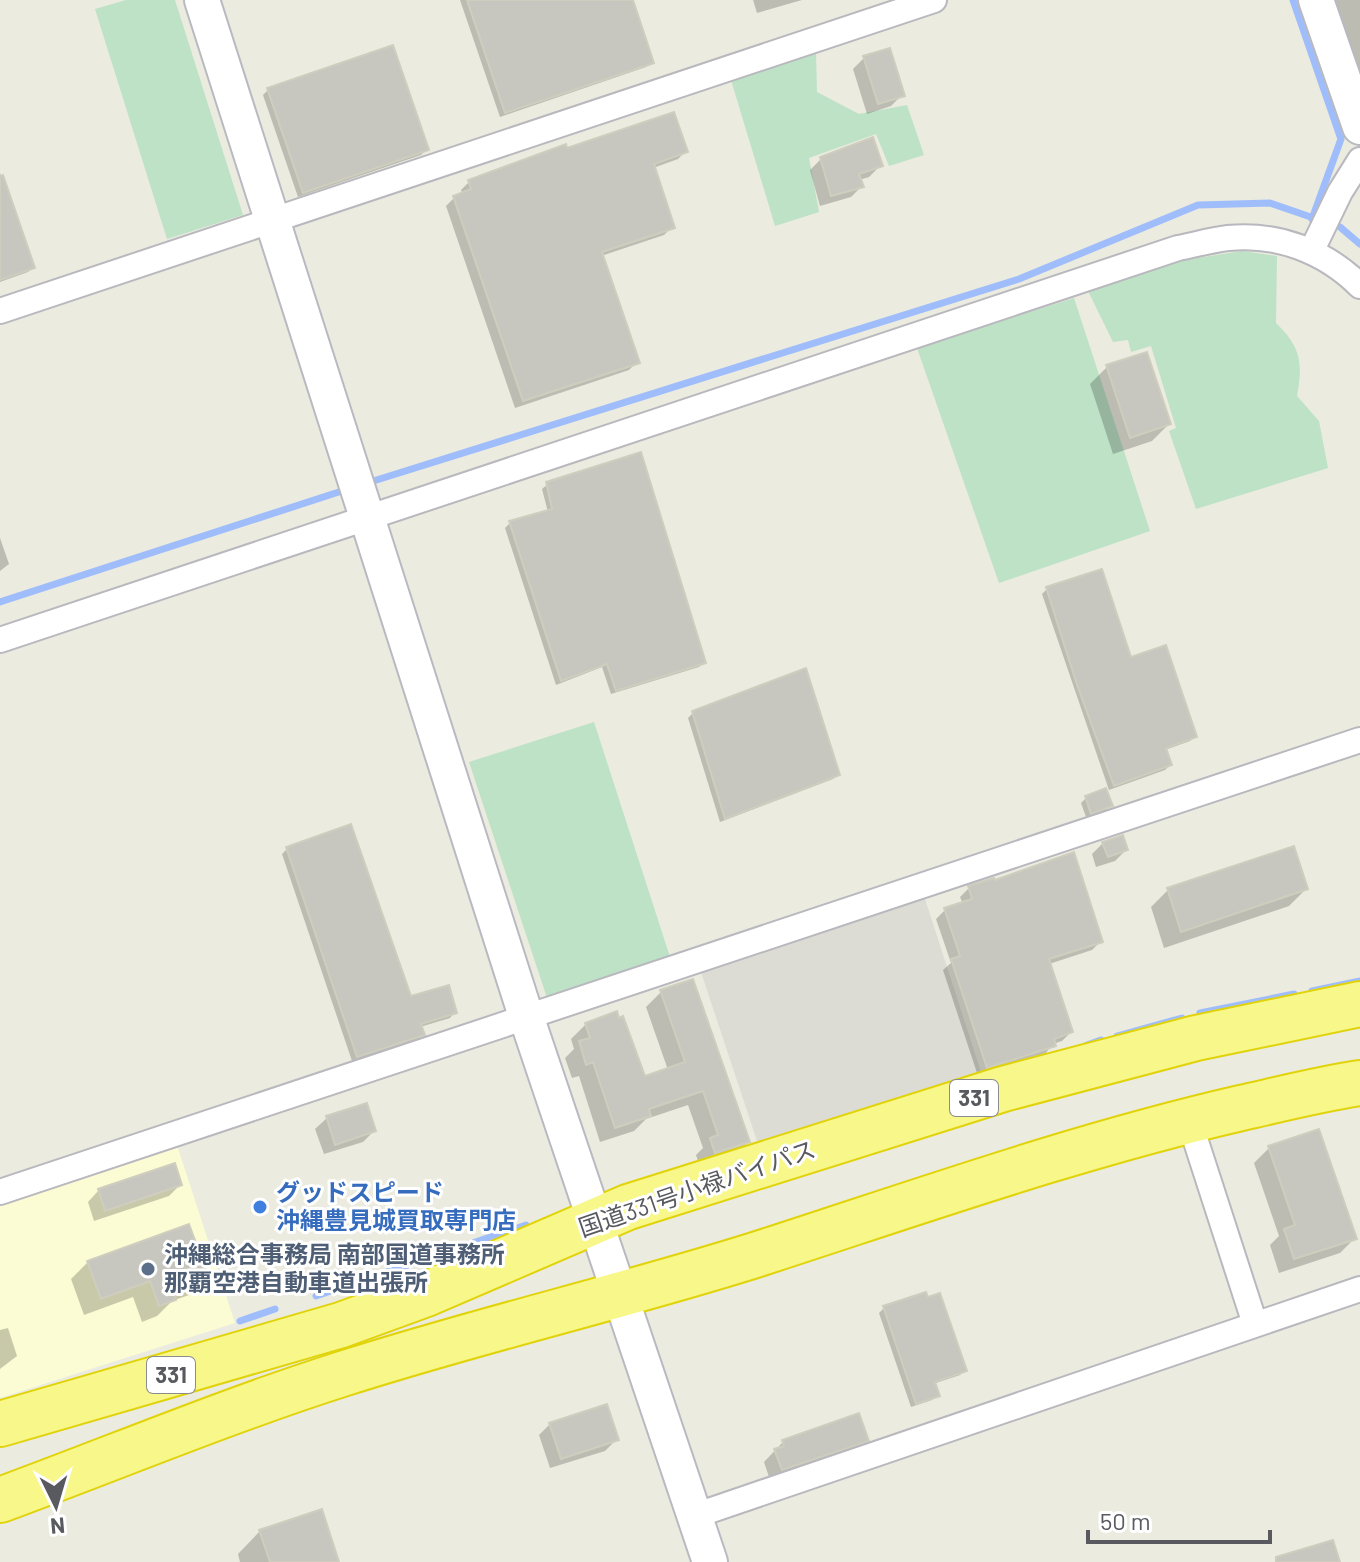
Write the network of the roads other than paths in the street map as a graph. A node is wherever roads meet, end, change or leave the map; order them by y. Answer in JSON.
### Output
{"nodes":[{"id":1,"x":202,"y":0,"type":"edge"},
{"id":2,"x":934,"y":0,"type":"edge"},
{"id":3,"x":1316,"y":0,"type":"edge"},
{"id":4,"x":1360,"y":127,"type":"edge"},
{"id":5,"x":1360,"y":160,"type":"edge"},
{"id":6,"x":272,"y":222,"type":"junction"},
{"id":7,"x":1312,"y":250,"type":"junction"},
{"id":8,"x":1360,"y":286,"type":"edge"},
{"id":9,"x":0,"y":311,"type":"edge"},
{"id":10,"x":365,"y":519,"type":"junction"},
{"id":11,"x":0,"y":640,"type":"edge"},
{"id":12,"x":1360,"y":740,"type":"edge"},
{"id":13,"x":1360,"y":1004,"type":"edge"},
{"id":14,"x":526,"y":1016,"type":"junction"},
{"id":15,"x":1360,"y":1083,"type":"edge"},
{"id":16,"x":1189,"y":1120,"type":"junction"},
{"id":17,"x":0,"y":1192,"type":"edge"},
{"id":18,"x":595,"y":1220,"type":"junction"},
{"id":19,"x":1360,"y":1289,"type":"edge"},
{"id":20,"x":620,"y":1295,"type":"junction"},
{"id":21,"x":1255,"y":1324,"type":"junction"},
{"id":22,"x":0,"y":1424,"type":"edge"},
{"id":23,"x":0,"y":1500,"type":"edge"},
{"id":24,"x":694,"y":1516,"type":"junction"},
{"id":25,"x":710,"y":1562,"type":"edge"}],
"edges":[{"from":1,"to":6,"type":"street"},
{"from":2,"to":6,"type":"street"},
{"from":3,"to":4,"type":"street"},
{"from":5,"to":7,"type":"street"},
{"from":6,"to":9,"type":"street"},
{"from":6,"to":10,"type":"street"},
{"from":7,"to":8,"type":"street"},
{"from":7,"to":10,"type":"street"},
{"from":10,"to":11,"type":"street"},
{"from":10,"to":14,"type":"street"},
{"from":12,"to":14,"type":"street"},
{"from":13,"to":18,"type":"highway","name":"国道331号小禄バイパス","number":"331"},
{"from":14,"to":17,"type":"street"},
{"from":14,"to":18,"type":"street"},
{"from":15,"to":16,"type":"highway","number":"331"},
{"from":16,"to":20,"type":"highway","number":"331"},
{"from":16,"to":21,"type":"street"},
{"from":18,"to":20,"type":"street"},
{"from":18,"to":22,"type":"highway","name":"国道331号小禄バイパス","number":"331"},
{"from":19,"to":21,"type":"street"},
{"from":20,"to":23,"type":"highway","number":"331"},
{"from":20,"to":24,"type":"street"},
{"from":21,"to":24,"type":"street"},
{"from":24,"to":25,"type":"street"}]}
